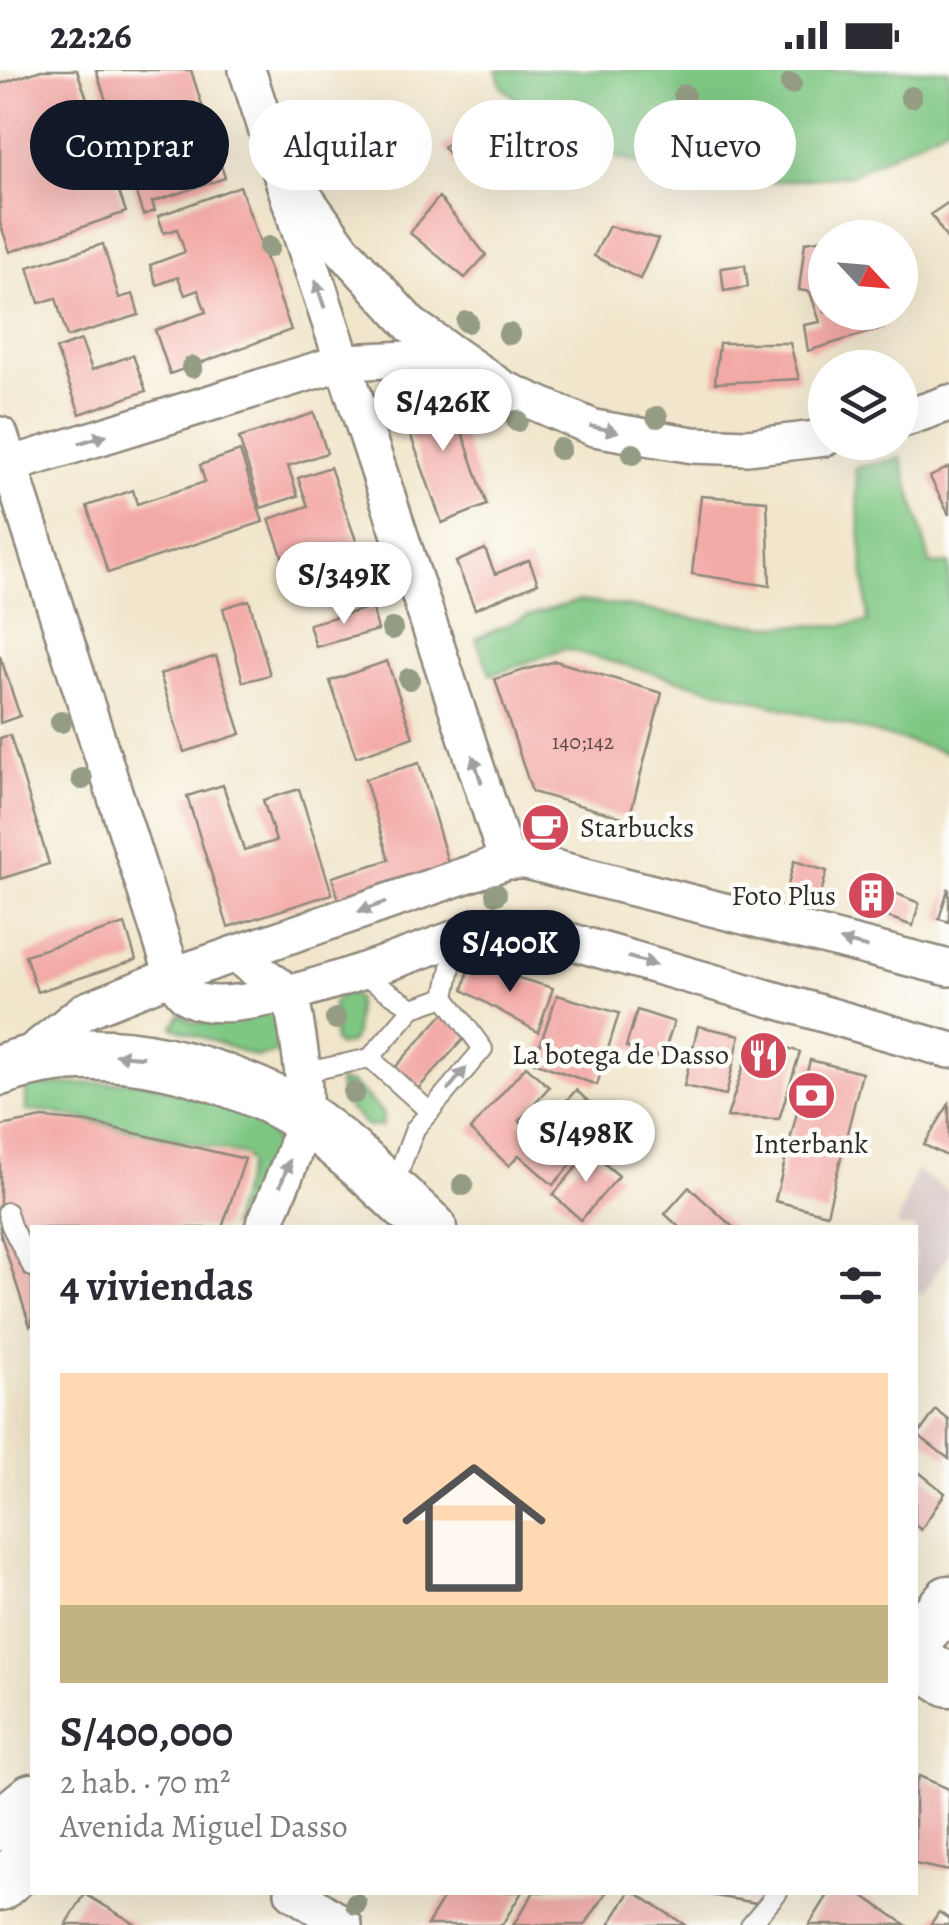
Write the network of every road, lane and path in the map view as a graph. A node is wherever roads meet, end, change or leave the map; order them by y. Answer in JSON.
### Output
{"nodes":[{"id":1,"x":246,"y":70,"type":"edge"},
{"id":2,"x":256,"y":100,"type":"edge"},
{"id":3,"x":286,"y":190,"type":"edge"},
{"id":4,"x":299,"y":190,"type":"edge"},
{"id":5,"x":454,"y":356,"type":"junction"},
{"id":6,"x":343,"y":362,"type":"junction"},
{"id":7,"x":949,"y":403,"type":"edge"},
{"id":8,"x":918,"y":414,"type":"edge"},
{"id":9,"x":808,"y":440,"type":"edge"},
{"id":10,"x":3,"y":456,"type":"edge"},
{"id":11,"x":507,"y":861,"type":"junction"},
{"id":12,"x":457,"y":937,"type":"junction"},
{"id":13,"x":234,"y":954,"type":"junction"},
{"id":14,"x":949,"y":968,"type":"edge"},
{"id":15,"x":356,"y":972,"type":"junction"},
{"id":16,"x":174,"y":975,"type":"junction"},
{"id":17,"x":291,"y":994,"type":"junction"},
{"id":18,"x":445,"y":996,"type":"junction"},
{"id":19,"x":413,"y":1008,"type":"junction"},
{"id":20,"x":944,"y":1041,"type":"edge"},
{"id":21,"x":370,"y":1058,"type":"junction"},
{"id":22,"x":8,"y":1067,"type":"edge"},
{"id":23,"x":302,"y":1095,"type":"junction"},
{"id":24,"x":430,"y":1112,"type":"junction"},
{"id":25,"x":392,"y":1192,"type":"junction"},
{"id":26,"x":7,"y":1212,"type":"dead end"},
{"id":27,"x":264,"y":1225,"type":"edge"},
{"id":28,"x":428,"y":1225,"type":"edge"},
{"id":29,"x":30,"y":1263,"type":"edge"},
{"id":30,"x":949,"y":1601,"type":"edge"},
{"id":31,"x":918,"y":1637,"type":"edge"},
{"id":32,"x":918,"y":1662,"type":"edge"},
{"id":33,"x":949,"y":1681,"type":"edge"},
{"id":34,"x":30,"y":1801,"type":"edge"},
{"id":35,"x":0,"y":1825,"type":"edge"},
{"id":36,"x":30,"y":1858,"type":"edge"},
{"id":37,"x":0,"y":1885,"type":"edge"},
{"id":38,"x":298,"y":1895,"type":"edge"},
{"id":39,"x":775,"y":1895,"type":"edge"},
{"id":40,"x":344,"y":1925,"type":"edge"},
{"id":41,"x":750,"y":1925,"type":"edge"}],
"edges":[{"from":1,"to":2,"type":"street"},
{"from":6,"to":3,"type":"street","one_way":true},
{"from":4,"to":5,"type":"street"},
{"from":5,"to":6,"type":"street"},
{"from":5,"to":9,"type":"street","one_way":true},
{"from":10,"to":6,"type":"street","one_way":true},
{"from":11,"to":6,"type":"street","one_way":true},
{"from":7,"to":8,"type":"street"},
{"from":10,"to":16,"type":"street"},
{"from":11,"to":13,"type":"street","one_way":true},
{"from":14,"to":11,"type":"street","one_way":true},
{"from":12,"to":15,"type":"street"},
{"from":12,"to":18,"type":"lane"},
{"from":12,"to":20,"type":"street","one_way":true},
{"from":13,"to":16,"type":"street"},
{"from":13,"to":17,"type":"street"},
{"from":15,"to":17,"type":"street"},
{"from":15,"to":19,"type":"lane"},
{"from":16,"to":17,"type":"street"},
{"from":16,"to":22,"type":"street"},
{"from":17,"to":23,"type":"street"},
{"from":18,"to":19,"type":"lane"},
{"from":24,"to":18,"type":"lane","one_way":true},
{"from":19,"to":21,"type":"lane"},
{"from":21,"to":23,"type":"lane"},
{"from":21,"to":24,"type":"lane"},
{"from":23,"to":22,"type":"main road","one_way":true},
{"from":23,"to":25,"type":"main road"},
{"from":27,"to":23,"type":"street","one_way":true},
{"from":24,"to":25,"type":"lane"},
{"from":25,"to":28,"type":"main road"},
{"from":26,"to":29,"type":"lane"},
{"from":30,"to":31,"type":"main road"},
{"from":32,"to":33,"type":"main road"},
{"from":34,"to":35,"type":"main road"},
{"from":36,"to":37,"type":"main road"},
{"from":38,"to":40,"type":"street"},
{"from":39,"to":41,"type":"lane"}]}
